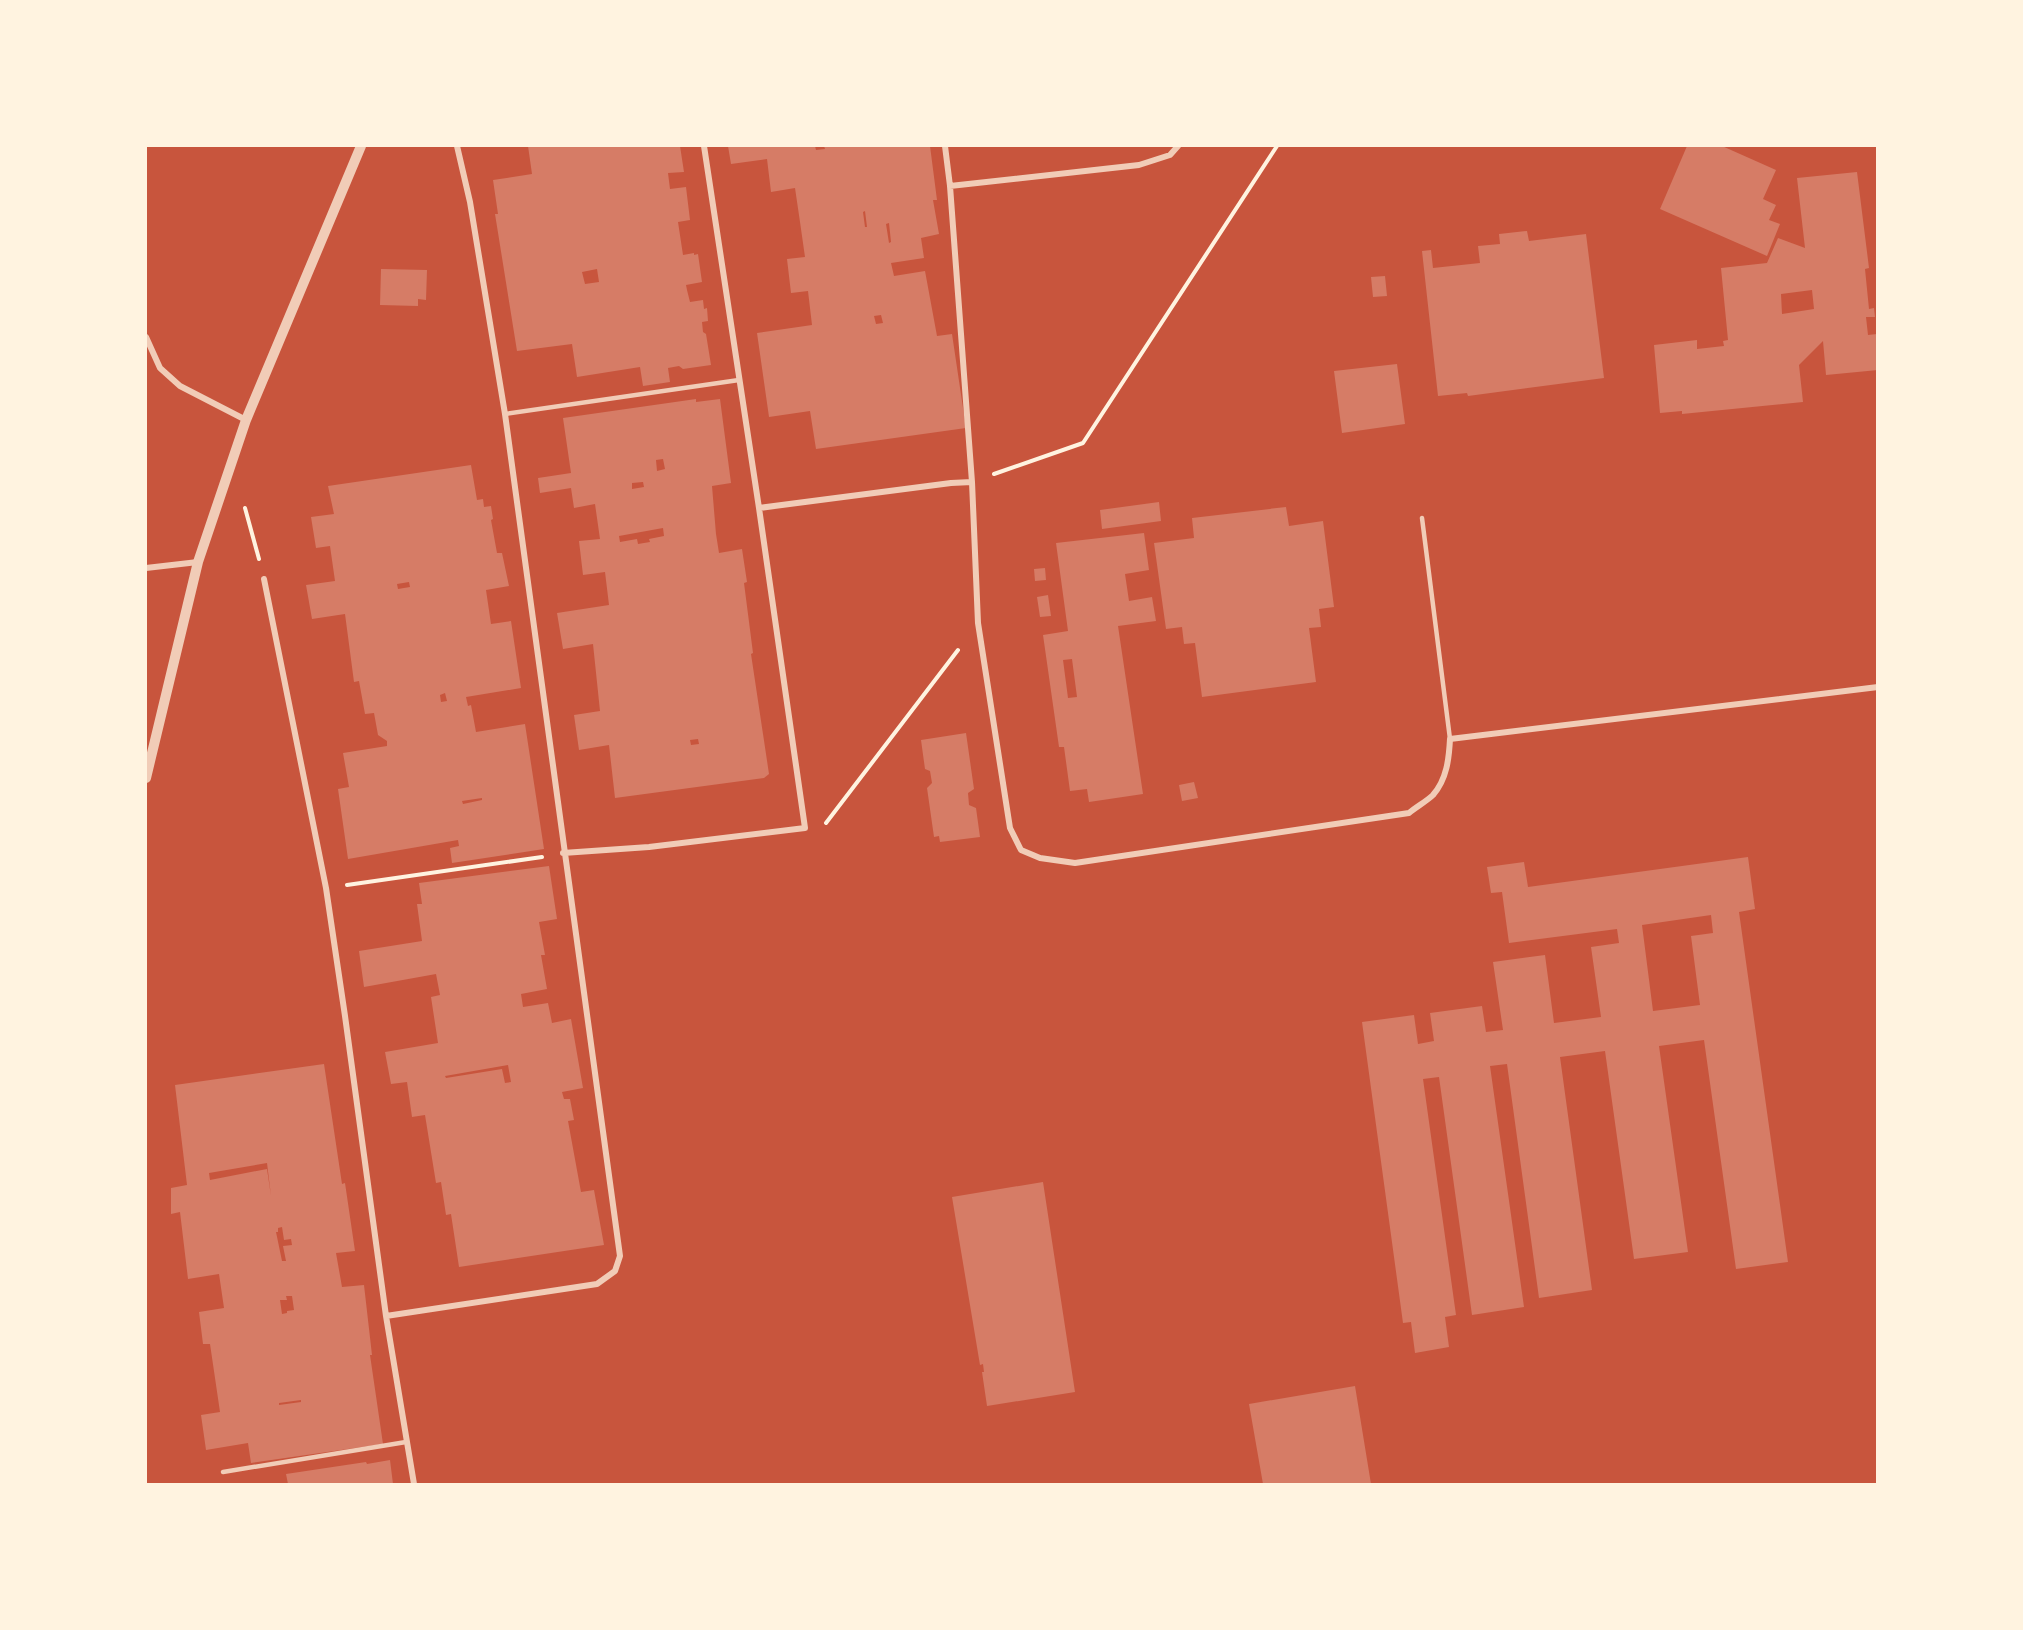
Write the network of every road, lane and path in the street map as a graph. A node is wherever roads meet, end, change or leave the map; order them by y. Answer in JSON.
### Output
{"nodes":[{"id":1,"x":361,"y":146,"type":"edge"},
{"id":2,"x":457,"y":146,"type":"edge"},
{"id":3,"x":704,"y":146,"type":"edge"},
{"id":4,"x":945,"y":146,"type":"edge"},
{"id":5,"x":1178,"y":146,"type":"edge"},
{"id":6,"x":1276,"y":146,"type":"edge"},
{"id":7,"x":950,"y":186,"type":"junction"},
{"id":8,"x":146,"y":337,"type":"edge"},
{"id":9,"x":739,"y":380,"type":"junction"},
{"id":10,"x":505,"y":414,"type":"junction"},
{"id":11,"x":246,"y":420,"type":"junction"},
{"id":12,"x":972,"y":482,"type":"junction"},
{"id":13,"x":243,"y":504,"type":"dead end"},
{"id":14,"x":759,"y":508,"type":"junction"},
{"id":15,"x":1422,"y":519,"type":"dead end"},
{"id":16,"x":198,"y":562,"type":"junction"},
{"id":17,"x":146,"y":568,"type":"edge"},
{"id":18,"x":264,"y":579,"type":"joint"},
{"id":19,"x":978,"y":623,"type":"junction"},
{"id":20,"x":1878,"y":687,"type":"edge"},
{"id":21,"x":1450,"y":739,"type":"junction"},
{"id":22,"x":146,"y":778,"type":"edge"},
{"id":23,"x":805,"y":828,"type":"junction"},
{"id":24,"x":563,"y":853,"type":"junction"},
{"id":25,"x":326,"y":888,"type":"junction"},
{"id":26,"x":386,"y":1316,"type":"junction"},
{"id":27,"x":406,"y":1442,"type":"junction"},
{"id":28,"x":223,"y":1472,"type":"dead end"},
{"id":29,"x":414,"y":1485,"type":"edge"}],
"edges":[{"from":1,"to":11,"type":"street"},
{"from":2,"to":10,"type":"street"},
{"from":3,"to":9,"type":"street"},
{"from":4,"to":7,"type":"street"},
{"from":5,"to":7,"type":"street"},
{"from":6,"to":12,"type":"path"},
{"from":7,"to":12,"type":"street"},
{"from":8,"to":11,"type":"street"},
{"from":9,"to":10,"type":"lane"},
{"from":9,"to":14,"type":"street"},
{"from":10,"to":24,"type":"street"},
{"from":11,"to":16,"type":"street"},
{"from":12,"to":14,"type":"street"},
{"from":12,"to":19,"type":"street"},
{"from":13,"to":18,"type":"path"},
{"from":14,"to":23,"type":"street"},
{"from":15,"to":21,"type":"lane"},
{"from":16,"to":17,"type":"street"},
{"from":16,"to":22,"type":"street"},
{"from":18,"to":25,"type":"street"},
{"from":19,"to":21,"type":"street"},
{"from":19,"to":23,"type":"path"},
{"from":20,"to":21,"type":"street"},
{"from":23,"to":24,"type":"street"},
{"from":24,"to":25,"type":"path"},
{"from":24,"to":26,"type":"street"},
{"from":25,"to":26,"type":"street"},
{"from":26,"to":27,"type":"street"},
{"from":27,"to":28,"type":"lane"},
{"from":27,"to":29,"type":"street"}]}
